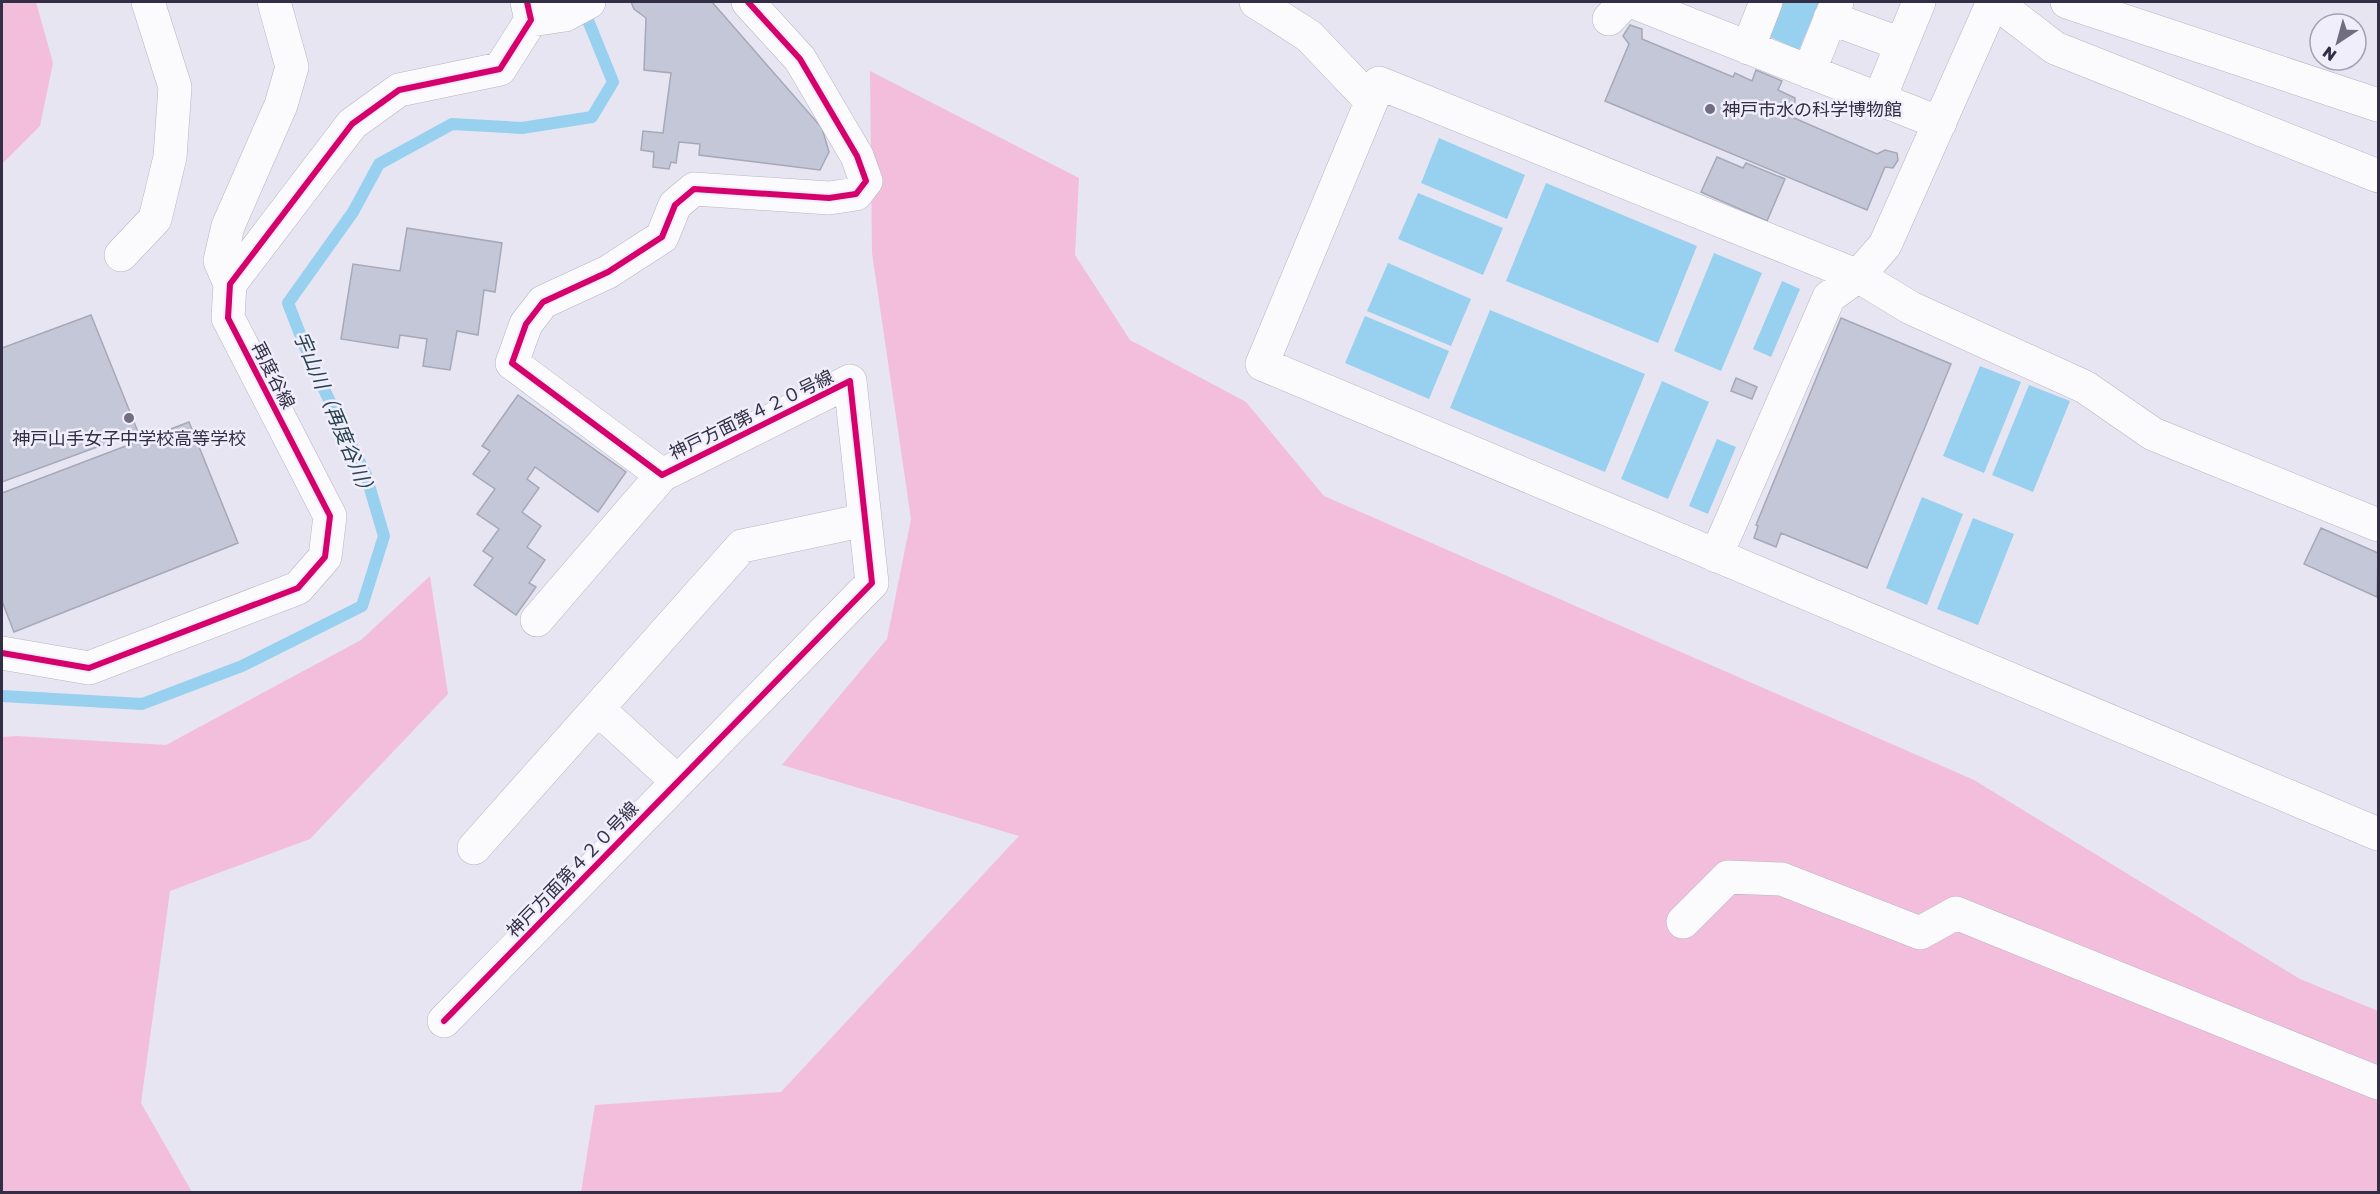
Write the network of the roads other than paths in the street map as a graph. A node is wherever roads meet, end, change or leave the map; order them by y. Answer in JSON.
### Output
{"nodes":[{"id":1,"x":148,"y":2,"type":"edge"},
{"id":2,"x":274,"y":2,"type":"edge"},
{"id":3,"x":748,"y":2,"type":"edge"},
{"id":4,"x":1256,"y":2,"type":"edge"},
{"id":5,"x":1766,"y":2,"type":"edge"},
{"id":6,"x":1919,"y":2,"type":"edge"},
{"id":7,"x":1994,"y":2,"type":"edge"},
{"id":8,"x":2067,"y":2,"type":"edge"},
{"id":9,"x":577,"y":8,"type":"edge"},
{"id":10,"x":1623,"y":8,"type":"edge"},
{"id":11,"x":1672,"y":9,"type":"edge"},
{"id":12,"x":1834,"y":10,"type":"edge"},
{"id":13,"x":529,"y":11,"type":"edge"},
{"id":14,"x":1901,"y":44,"type":"junction"},
{"id":15,"x":1748,"y":48,"type":"junction"},
{"id":16,"x":1809,"y":72,"type":"junction"},
{"id":17,"x":1879,"y":100,"type":"junction"},
{"id":18,"x":1371,"y":101,"type":"junction"},
{"id":19,"x":2379,"y":105,"type":"edge"},
{"id":20,"x":1940,"y":123,"type":"junction"},
{"id":21,"x":2379,"y":176,"type":"edge"},
{"id":22,"x":121,"y":255,"type":"dead end"},
{"id":23,"x":1858,"y":276,"type":"junction"},
{"id":24,"x":230,"y":284,"type":"junction"},
{"id":25,"x":662,"y":475,"type":"junction"},
{"id":26,"x":865,"y":520,"type":"junction"},
{"id":27,"x":2379,"y":525,"type":"edge"},
{"id":28,"x":1716,"y":556,"type":"junction"},
{"id":29,"x":537,"y":620,"type":"dead end"},
{"id":30,"x":2,"y":653,"type":"edge"},
{"id":31,"x":598,"y":709,"type":"junction"},
{"id":32,"x":678,"y":782,"type":"junction"},
{"id":33,"x":2379,"y":834,"type":"edge"},
{"id":34,"x":474,"y":848,"type":"dead end"},
{"id":35,"x":1683,"y":922,"type":"dead end"},
{"id":36,"x":444,"y":1021,"type":"dead end"},
{"id":37,"x":2379,"y":1083,"type":"edge"}],
"edges":[{"from":1,"to":22,"type":"street"},
{"from":2,"to":24,"type":"street"},
{"from":3,"to":25,"type":"street","name":"神戸方面第４２０号線"},
{"from":4,"to":18,"type":"street"},
{"from":5,"to":15,"type":"street"},
{"from":6,"to":14,"type":"street"},
{"from":7,"to":20,"type":"street"},
{"from":7,"to":21,"type":"street"},
{"from":8,"to":19,"type":"street"},
{"from":9,"to":13,"type":"street"},
{"from":10,"to":11,"type":"street"},
{"from":11,"to":15,"type":"street"},
{"from":12,"to":14,"type":"street"},
{"from":12,"to":16,"type":"street"},
{"from":13,"to":24,"type":"street"},
{"from":14,"to":17,"type":"street"},
{"from":15,"to":16,"type":"street"},
{"from":16,"to":17,"type":"street"},
{"from":17,"to":20,"type":"street"},
{"from":18,"to":23,"type":"street"},
{"from":18,"to":28,"type":"street"},
{"from":20,"to":23,"type":"street"},
{"from":23,"to":27,"type":"street"},
{"from":23,"to":28,"type":"street"},
{"from":24,"to":30,"type":"street","name":"再度谷線"},
{"from":25,"to":26,"type":"street","name":"神戸方面第４２０号線"},
{"from":25,"to":29,"type":"street"},
{"from":26,"to":31,"type":"street"},
{"from":26,"to":32,"type":"street","name":"神戸方面第４２０号線"},
{"from":28,"to":33,"type":"street"},
{"from":31,"to":32,"type":"street"},
{"from":31,"to":34,"type":"street"},
{"from":32,"to":36,"type":"street","name":"神戸方面第４２０号線"},
{"from":35,"to":37,"type":"street"}]}
